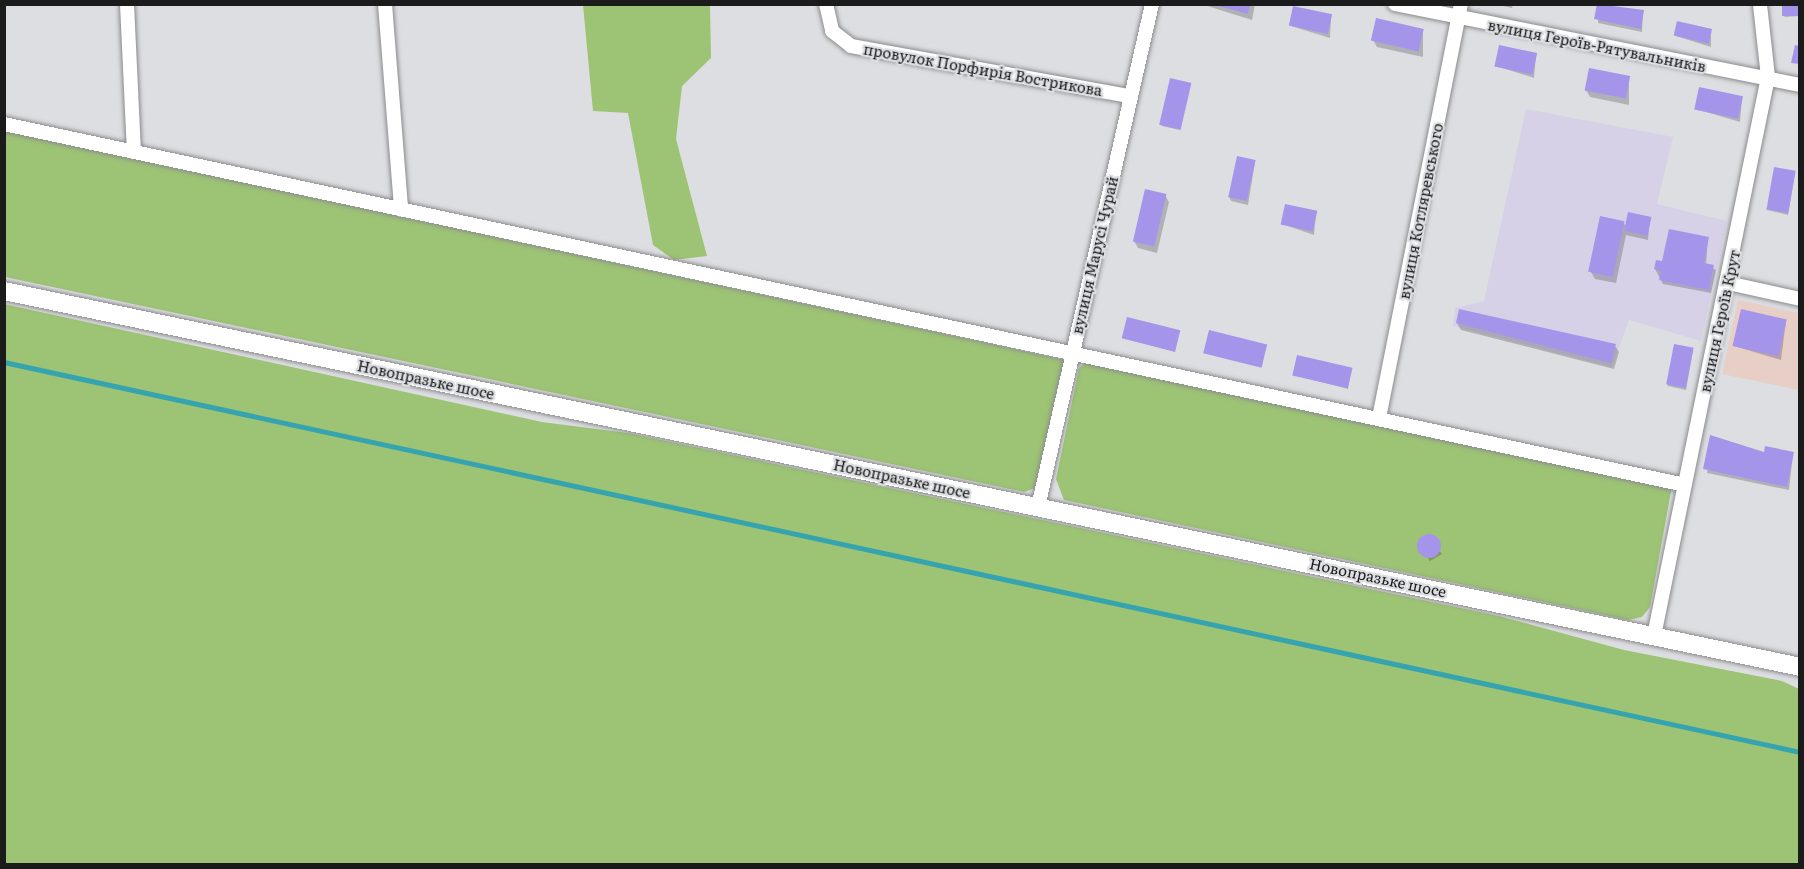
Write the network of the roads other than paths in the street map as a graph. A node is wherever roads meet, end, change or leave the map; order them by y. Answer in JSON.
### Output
{"nodes":[{"id":1,"x":127,"y":4,"type":"edge"},
{"id":2,"x":385,"y":4,"type":"edge"},
{"id":3,"x":826,"y":4,"type":"edge"},
{"id":4,"x":1152,"y":4,"type":"edge"},
{"id":5,"x":1395,"y":4,"type":"edge"},
{"id":6,"x":1760,"y":4,"type":"edge"},
{"id":7,"x":1459,"y":11,"type":"edge"},
{"id":8,"x":1768,"y":77,"type":"junction"},
{"id":9,"x":1800,"y":85,"type":"edge"},
{"id":10,"x":1130,"y":96,"type":"junction"},
{"id":11,"x":4,"y":124,"type":"edge"},
{"id":12,"x":134,"y":152,"type":"junction"},
{"id":13,"x":401,"y":209,"type":"junction"},
{"id":14,"x":1728,"y":283,"type":"junction"},
{"id":15,"x":4,"y":291,"type":"edge"},
{"id":16,"x":1800,"y":299,"type":"edge"},
{"id":17,"x":1071,"y":356,"type":"junction"},
{"id":18,"x":1379,"y":418,"type":"junction"},
{"id":19,"x":1685,"y":485,"type":"junction"},
{"id":20,"x":1038,"y":507,"type":"junction"},
{"id":21,"x":1654,"y":636,"type":"junction"},
{"id":22,"x":1800,"y":667,"type":"edge"}],
"edges":[{"from":1,"to":12,"type":"street"},
{"from":2,"to":13,"type":"street"},
{"from":3,"to":10,"type":"street","name":"провулок Порфирія Вострикова"},
{"from":4,"to":10,"type":"street","name":"вулиця Марусі Чурай"},
{"from":5,"to":7,"type":"street","name":"вулиця Героїв-Рятувальників"},
{"from":6,"to":8,"type":"street","name":"вулиця Героїв Крут"},
{"from":7,"to":8,"type":"street","name":"вулиця Героїв-Рятувальників"},
{"from":7,"to":18,"type":"street","name":"вулиця Котляревського"},
{"from":8,"to":9,"type":"street","name":"вулиця Героїв-Рятувальників"},
{"from":8,"to":14,"type":"street","name":"вулиця Героїв Крут"},
{"from":10,"to":17,"type":"street","name":"вулиця Марусі Чурай"},
{"from":11,"to":12,"type":"street"},
{"from":12,"to":13,"type":"street"},
{"from":13,"to":17,"type":"street"},
{"from":14,"to":16,"type":"street"},
{"from":14,"to":19,"type":"street","name":"вулиця Героїв Крут"},
{"from":15,"to":20,"type":"main road","name":"Новопразьке шосе"},
{"from":17,"to":18,"type":"street"},
{"from":17,"to":20,"type":"street","name":"вулиця Марусі Чурай"},
{"from":18,"to":19,"type":"street"},
{"from":19,"to":21,"type":"street","name":"вулиця Героїв Крут"},
{"from":20,"to":21,"type":"main road","name":"Новопразьке шосе"},
{"from":21,"to":22,"type":"main road","name":"Новопразьке шосе"}]}
